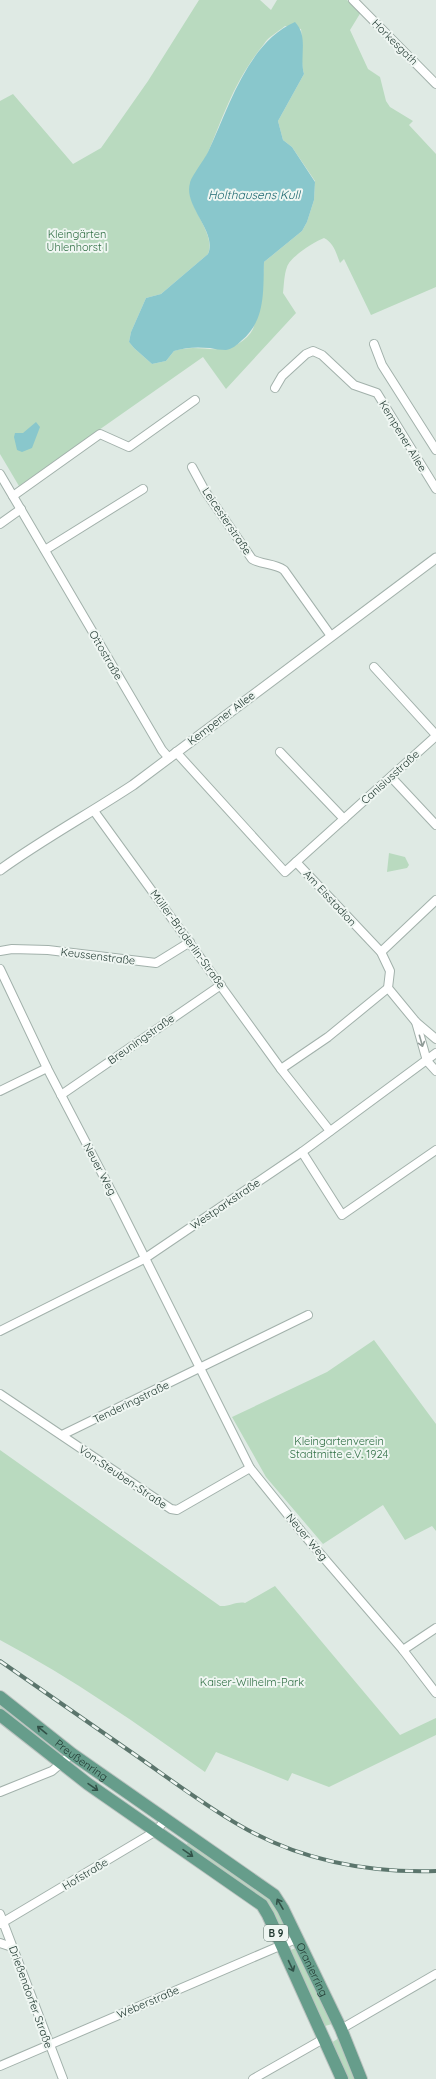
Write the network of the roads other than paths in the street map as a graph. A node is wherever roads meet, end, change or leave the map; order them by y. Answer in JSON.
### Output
{"nodes":[{"id":1,"x":353,"y":0,"type":"edge"},
{"id":2,"x":436,"y":84,"type":"edge"},
{"id":3,"x":374,"y":344,"type":"dead end"},
{"id":4,"x":275,"y":388,"type":"dead end"},
{"id":5,"x":195,"y":400,"type":"dead end"},
{"id":6,"x":436,"y":450,"type":"edge"},
{"id":7,"x":192,"y":467,"type":"dead end"},
{"id":8,"x":0,"y":474,"type":"edge"},
{"id":9,"x":143,"y":489,"type":"dead end"},
{"id":10,"x":436,"y":489,"type":"edge"},
{"id":11,"x":13,"y":496,"type":"junction"},
{"id":12,"x":21,"y":509,"type":"junction"},
{"id":13,"x":0,"y":524,"type":"edge"},
{"id":14,"x":45,"y":550,"type":"junction"},
{"id":15,"x":436,"y":558,"type":"edge"},
{"id":16,"x":331,"y":636,"type":"junction"},
{"id":17,"x":374,"y":667,"type":"dead end"},
{"id":18,"x":436,"y":735,"type":"edge"},
{"id":19,"x":176,"y":752,"type":"junction"},
{"id":20,"x":280,"y":752,"type":"dead end"},
{"id":21,"x":169,"y":758,"type":"junction"},
{"id":22,"x":391,"y":777,"type":"junction"},
{"id":23,"x":94,"y":811,"type":"junction"},
{"id":24,"x":344,"y":819,"type":"junction"},
{"id":25,"x":436,"y":825,"type":"edge"},
{"id":26,"x":296,"y":862,"type":"junction"},
{"id":27,"x":0,"y":870,"type":"edge"},
{"id":28,"x":436,"y":900,"type":"edge"},
{"id":29,"x":190,"y":942,"type":"junction"},
{"id":30,"x":0,"y":951,"type":"edge"},
{"id":31,"x":381,"y":952,"type":"junction"},
{"id":32,"x":0,"y":969,"type":"edge"},
{"id":33,"x":221,"y":985,"type":"junction"},
{"id":34,"x":388,"y":988,"type":"junction"},
{"id":35,"x":416,"y":1022,"type":"junction"},
{"id":36,"x":436,"y":1039,"type":"edge"},
{"id":37,"x":436,"y":1053,"type":"edge"},
{"id":38,"x":427,"y":1061,"type":"junction"},
{"id":39,"x":47,"y":1068,"type":"junction"},
{"id":40,"x":281,"y":1069,"type":"junction"},
{"id":41,"x":436,"y":1071,"type":"edge"},
{"id":42,"x":0,"y":1091,"type":"edge"},
{"id":43,"x":61,"y":1095,"type":"junction"},
{"id":44,"x":330,"y":1131,"type":"junction"},
{"id":45,"x":436,"y":1150,"type":"edge"},
{"id":46,"x":302,"y":1152,"type":"junction"},
{"id":47,"x":144,"y":1258,"type":"junction"},
{"id":48,"x":308,"y":1315,"type":"dead end"},
{"id":49,"x":0,"y":1331,"type":"edge"},
{"id":50,"x":200,"y":1368,"type":"junction"},
{"id":51,"x":0,"y":1394,"type":"edge"},
{"id":52,"x":62,"y":1435,"type":"junction"},
{"id":53,"x":250,"y":1468,"type":"junction"},
{"id":54,"x":436,"y":1628,"type":"edge"},
{"id":55,"x":403,"y":1650,"type":"junction"},
{"id":56,"x":436,"y":1693,"type":"edge"},
{"id":57,"x":0,"y":1697,"type":"edge"},
{"id":58,"x":0,"y":1715,"type":"edge"},
{"id":59,"x":72,"y":1754,"type":"junction"},
{"id":60,"x":62,"y":1764,"type":"junction"},
{"id":61,"x":0,"y":1792,"type":"edge"},
{"id":62,"x":166,"y":1819,"type":"junction"},
{"id":63,"x":156,"y":1831,"type":"junction"},
{"id":64,"x":0,"y":1914,"type":"edge"},
{"id":65,"x":2,"y":1923,"type":"edge"},
{"id":66,"x":296,"y":1939,"type":"junction"},
{"id":67,"x":0,"y":1943,"type":"edge"},
{"id":68,"x":282,"y":1946,"type":"junction"},
{"id":69,"x":12,"y":1947,"type":"junction"},
{"id":70,"x":436,"y":1974,"type":"edge"},
{"id":71,"x":341,"y":2029,"type":"junction"},
{"id":72,"x":325,"y":2038,"type":"junction"},
{"id":73,"x":48,"y":2044,"type":"junction"},
{"id":74,"x":0,"y":2066,"type":"edge"},
{"id":75,"x":63,"y":2079,"type":"edge"},
{"id":76,"x":253,"y":2079,"type":"edge"},
{"id":77,"x":342,"y":2079,"type":"edge"},
{"id":78,"x":361,"y":2079,"type":"edge"}],
"edges":[{"from":1,"to":2,"type":"street","name":"Horkesgath"},
{"from":3,"to":6,"type":"street"},
{"from":4,"to":10,"type":"street","name":"Kempener Allee"},
{"from":5,"to":11,"type":"street"},
{"from":7,"to":16,"type":"street","name":"Leicesterstraße"},
{"from":8,"to":11,"type":"street","name":"Ottostraße"},
{"from":9,"to":14,"type":"street"},
{"from":11,"to":12,"type":"street","name":"Ottostraße"},
{"from":12,"to":13,"type":"street"},
{"from":12,"to":14,"type":"street","name":"Ottostraße"},
{"from":14,"to":21,"type":"street","name":"Ottostraße"},
{"from":15,"to":16,"type":"street","name":"Kempener Allee"},
{"from":16,"to":19,"type":"street","name":"Kempener Allee"},
{"from":17,"to":18,"type":"street","name":"Canisiusstraße"},
{"from":18,"to":22,"type":"street","name":"Canisiusstraße"},
{"from":19,"to":21,"type":"street","name":"Kempener Allee"},
{"from":19,"to":26,"type":"street","name":"Am Eisstadion"},
{"from":20,"to":24,"type":"street"},
{"from":21,"to":23,"type":"street","name":"Kempener Allee"},
{"from":22,"to":24,"type":"street","name":"Canisiusstraße"},
{"from":22,"to":25,"type":"street"},
{"from":23,"to":27,"type":"street","name":"Kempener Allee"},
{"from":23,"to":29,"type":"street","name":"Müller-Brüderlin-Straße"},
{"from":24,"to":26,"type":"street","name":"Canisiusstraße"},
{"from":26,"to":31,"type":"street","name":"Am Eisstadion"},
{"from":28,"to":31,"type":"street"},
{"from":29,"to":30,"type":"street","name":"Keussenstraße"},
{"from":29,"to":33,"type":"street","name":"Müller-Brüderlin-Straße"},
{"from":31,"to":34,"type":"street","name":"Am Eisstadion"},
{"from":32,"to":39,"type":"street","name":"Neuer Weg"},
{"from":33,"to":40,"type":"street","name":"Müller-Brüderlin-Straße"},
{"from":33,"to":43,"type":"street","name":"Breuningstraße"},
{"from":34,"to":35,"type":"street"},
{"from":34,"to":40,"type":"street"},
{"from":35,"to":36,"type":"street"},
{"from":35,"to":38,"type":"street","one_way":true},
{"from":37,"to":38,"type":"street","name":"Westparkstraße"},
{"from":38,"to":41,"type":"street"},
{"from":38,"to":44,"type":"street","name":"Westparkstraße"},
{"from":39,"to":42,"type":"street"},
{"from":39,"to":43,"type":"street","name":"Neuer Weg"},
{"from":40,"to":44,"type":"street","name":"Müller-Brüderlin-Straße"},
{"from":43,"to":47,"type":"street","name":"Neuer Weg"},
{"from":44,"to":46,"type":"street","name":"Westparkstraße"},
{"from":45,"to":46,"type":"street"},
{"from":46,"to":47,"type":"street","name":"Westparkstraße"},
{"from":47,"to":49,"type":"street","name":"Westparkstraße"},
{"from":47,"to":50,"type":"street","name":"Neuer Weg"},
{"from":48,"to":50,"type":"street"},
{"from":50,"to":52,"type":"street","name":"Tenderingstraße"},
{"from":50,"to":53,"type":"street","name":"Neuer Weg"},
{"from":51,"to":52,"type":"street","name":"Von-Steuben-Straße"},
{"from":52,"to":53,"type":"street","name":"Von-Steuben-Straße"},
{"from":53,"to":55,"type":"street","name":"Neuer Weg"},
{"from":54,"to":55,"type":"street"},
{"from":55,"to":56,"type":"street","name":"Neuer Weg"},
{"from":59,"to":57,"type":"main road","name":"Preußenring","number":"B 9","one_way":true},
{"from":58,"to":60,"type":"main road","name":"Preußenring","number":"B 9"},
{"from":59,"to":60,"type":"street"},
{"from":59,"to":62,"type":"main road","name":"Preußenring","number":"B 9"},
{"from":60,"to":61,"type":"street"},
{"from":60,"to":63,"type":"main road","name":"Preußenring","number":"B 9","one_way":true},
{"from":62,"to":63,"type":"street","name":"Hofstraße"},
{"from":66,"to":62,"type":"main road","name":"Oranierring","number":"B 9","one_way":true},
{"from":63,"to":65,"type":"street","name":"Hofstraße"},
{"from":63,"to":68,"type":"main road","name":"Oranierring","number":"B 9","one_way":true},
{"from":64,"to":65,"type":"street","name":"Drießendorfer Straße"},
{"from":65,"to":69,"type":"street","name":"Drießendorfer Straße"},
{"from":66,"to":68,"type":"street","name":"Weberstraße"},
{"from":66,"to":71,"type":"main road","name":"Oranierring","number":"B 9"},
{"from":67,"to":69,"type":"street"},
{"from":68,"to":72,"type":"main road","name":"Oranierring","number":"B 9","one_way":true},
{"from":68,"to":73,"type":"street","name":"Weberstraße"},
{"from":69,"to":73,"type":"street","name":"Drießendorfer Straße"},
{"from":70,"to":71,"type":"street"},
{"from":71,"to":78,"type":"main road","name":"Oranierring","number":"B 9"},
{"from":72,"to":76,"type":"street"},
{"from":72,"to":77,"type":"main road","name":"Oranierring","number":"B 9"},
{"from":73,"to":74,"type":"street","name":"Weberstraße"},
{"from":73,"to":75,"type":"street","name":"Drießendorfer Straße"}]}
